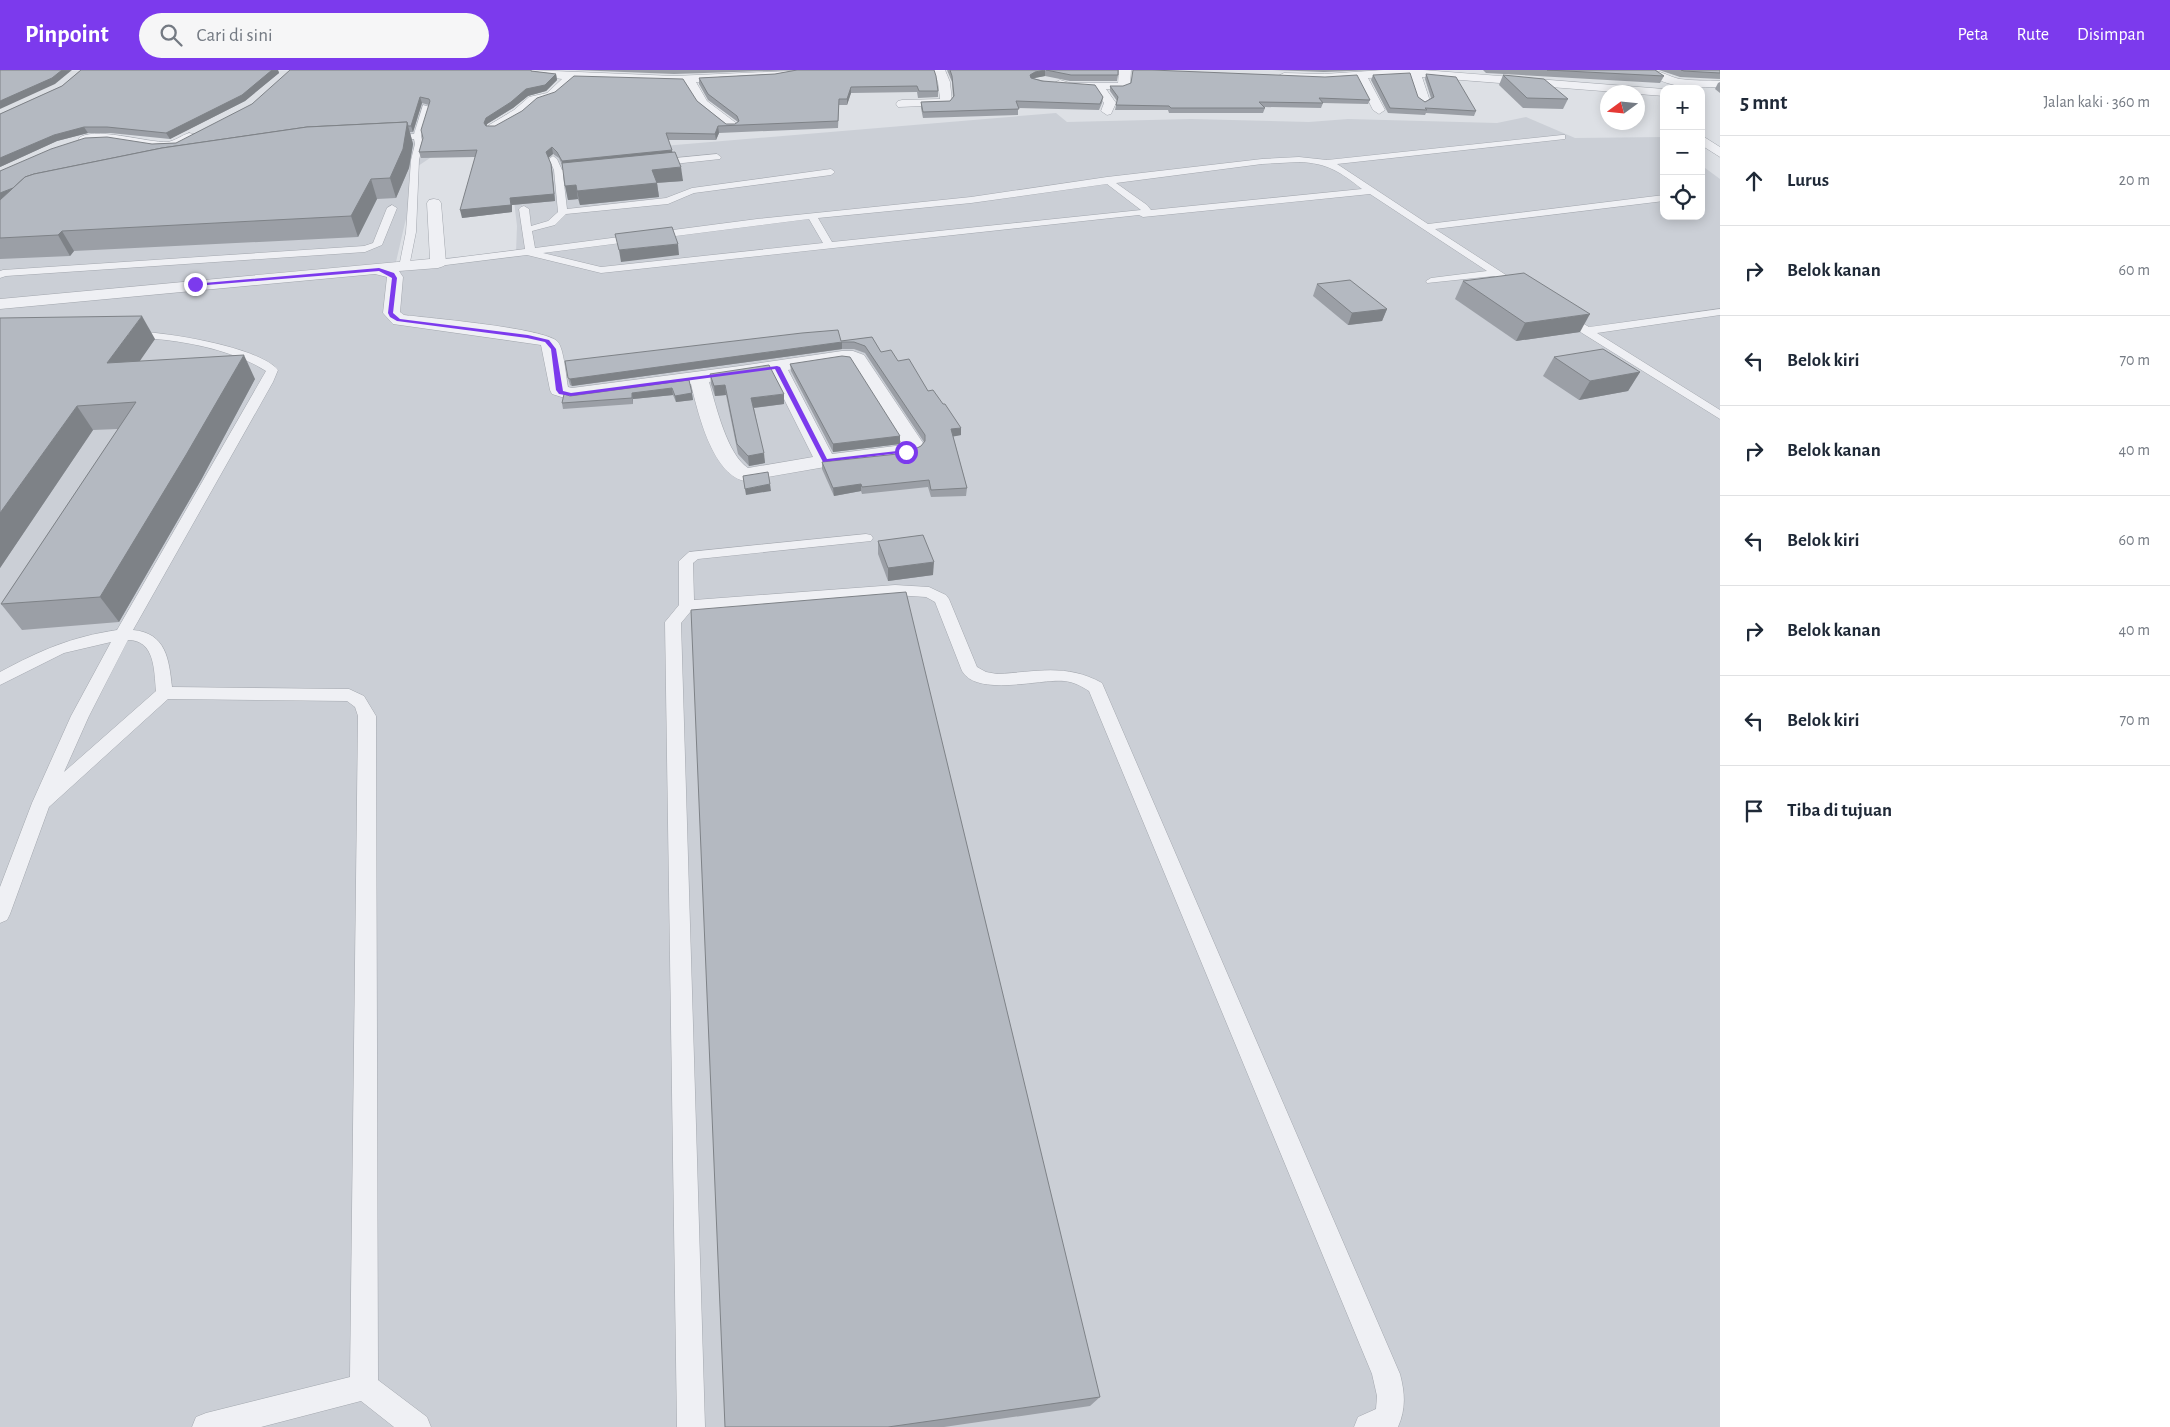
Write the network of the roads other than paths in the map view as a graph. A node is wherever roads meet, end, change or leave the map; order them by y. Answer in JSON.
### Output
{"nodes":[{"id":1,"x":536,"y":70,"type":"edge"},
{"id":2,"x":658,"y":70,"type":"edge"},
{"id":3,"x":804,"y":70,"type":"edge"},
{"id":4,"x":939,"y":70,"type":"edge"},
{"id":5,"x":1125,"y":70,"type":"edge"},
{"id":6,"x":1550,"y":70,"type":"edge"},
{"id":7,"x":1652,"y":70,"type":"edge"},
{"id":8,"x":1415,"y":73,"type":"junction"},
{"id":9,"x":1498,"y":75,"type":"edge"},
{"id":10,"x":571,"y":76,"type":"junction"},
{"id":11,"x":1277,"y":76,"type":"edge"},
{"id":12,"x":1360,"y":76,"type":"junction"},
{"id":13,"x":688,"y":79,"type":"junction"},
{"id":14,"x":650,"y":80,"type":"junction"},
{"id":15,"x":1562,"y":80,"type":"junction"},
{"id":16,"x":1045,"y":82,"type":"edge"},
{"id":17,"x":1624,"y":84,"type":"junction"},
{"id":18,"x":1720,"y":84,"type":"edge"},
{"id":19,"x":1098,"y":86,"type":"junction"},
{"id":20,"x":1660,"y":92,"type":"edge"},
{"id":21,"x":1424,"y":100,"type":"edge"},
{"id":22,"x":902,"y":104,"type":"dead end"},
{"id":23,"x":426,"y":107,"type":"edge"},
{"id":24,"x":1657,"y":107,"type":"dead end"},
{"id":25,"x":1379,"y":110,"type":"dead end"},
{"id":26,"x":1107,"y":111,"type":"dead end"},
{"id":27,"x":732,"y":126,"type":"edge"},
{"id":28,"x":493,"y":128,"type":"edge"},
{"id":29,"x":202,"y":131,"type":"edge"},
{"id":30,"x":417,"y":136,"type":"junction"},
{"id":31,"x":380,"y":137,"type":"edge"},
{"id":32,"x":1562,"y":137,"type":"dead end"},
{"id":33,"x":1705,"y":141,"type":"edge"},
{"id":34,"x":74,"y":142,"type":"edge"},
{"id":35,"x":1705,"y":142,"type":"edge"},
{"id":36,"x":1720,"y":143,"type":"edge"},
{"id":37,"x":1720,"y":153,"type":"edge"},
{"id":38,"x":717,"y":157,"type":"dead end"},
{"id":39,"x":553,"y":159,"type":"edge"},
{"id":40,"x":1328,"y":162,"type":"junction"},
{"id":41,"x":644,"y":164,"type":"edge"},
{"id":42,"x":596,"y":169,"type":"edge"},
{"id":43,"x":831,"y":172,"type":"dead end"},
{"id":44,"x":558,"y":173,"type":"junction"},
{"id":45,"x":1107,"y":180,"type":"junction"},
{"id":46,"x":1372,"y":191,"type":"junction"},
{"id":47,"x":1660,"y":198,"type":"edge"},
{"id":48,"x":434,"y":203,"type":"dead end"},
{"id":49,"x":392,"y":208,"type":"dead end"},
{"id":50,"x":524,"y":209,"type":"dead end"},
{"id":51,"x":563,"y":212,"type":"junction"},
{"id":52,"x":1142,"y":214,"type":"junction"},
{"id":53,"x":812,"y":216,"type":"junction"},
{"id":54,"x":1426,"y":227,"type":"junction"},
{"id":55,"x":527,"y":229,"type":"junction"},
{"id":56,"x":830,"y":247,"type":"junction"},
{"id":57,"x":531,"y":253,"type":"junction"},
{"id":58,"x":597,"y":256,"type":"junction"},
{"id":59,"x":438,"y":263,"type":"junction"},
{"id":60,"x":404,"y":267,"type":"junction"},
{"id":61,"x":379,"y":270,"type":"junction"},
{"id":62,"x":1,"y":274,"type":"edge"},
{"id":63,"x":1498,"y":274,"type":"junction"},
{"id":64,"x":1431,"y":282,"type":"dead end"},
{"id":65,"x":1530,"y":294,"type":"edge"},
{"id":66,"x":0,"y":304,"type":"edge"},
{"id":67,"x":1554,"y":310,"type":"edge"},
{"id":68,"x":1720,"y":312,"type":"edge"},
{"id":69,"x":1586,"y":331,"type":"junction"},
{"id":70,"x":120,"y":334,"type":"edge"},
{"id":71,"x":777,"y":367,"type":"junction"},
{"id":72,"x":698,"y":376,"type":"junction"},
{"id":73,"x":1720,"y":416,"type":"edge"},
{"id":74,"x":825,"y":461,"type":"junction"},
{"id":75,"x":866,"y":538,"type":"dead end"},
{"id":76,"x":687,"y":606,"type":"junction"},
{"id":77,"x":123,"y":634,"type":"junction"},
{"id":78,"x":0,"y":679,"type":"edge"},
{"id":79,"x":164,"y":693,"type":"junction"},
{"id":80,"x":41,"y":803,"type":"junction"},
{"id":81,"x":0,"y":914,"type":"edge"},
{"id":82,"x":364,"y":1387,"type":"junction"},
{"id":83,"x":206,"y":1427,"type":"edge"},
{"id":84,"x":417,"y":1427,"type":"edge"},
{"id":85,"x":691,"y":1427,"type":"edge"},
{"id":86,"x":1368,"y":1427,"type":"edge"}],
"edges":[{"from":1,"to":10,"type":"street"},
{"from":2,"to":14,"type":"street"},
{"from":3,"to":13,"type":"street"},
{"from":4,"to":22,"type":"street"},
{"from":5,"to":19,"type":"street"},
{"from":6,"to":15,"type":"street"},
{"from":7,"to":18,"type":"street"},
{"from":8,"to":9,"type":"street"},
{"from":8,"to":12,"type":"street"},
{"from":8,"to":21,"type":"street"},
{"from":9,"to":15,"type":"street"},
{"from":9,"to":17,"type":"street"},
{"from":10,"to":14,"type":"street"},
{"from":10,"to":28,"type":"street"},
{"from":11,"to":12,"type":"street"},
{"from":12,"to":25,"type":"street"},
{"from":13,"to":14,"type":"street"},
{"from":13,"to":27,"type":"street"},
{"from":15,"to":17,"type":"street"},
{"from":16,"to":19,"type":"street"},
{"from":17,"to":20,"type":"street"},
{"from":17,"to":24,"type":"street"},
{"from":19,"to":26,"type":"street"},
{"from":23,"to":30,"type":"lane"},
{"from":29,"to":34,"type":"street"},
{"from":30,"to":31,"type":"lane"},
{"from":30,"to":60,"type":"lane"},
{"from":32,"to":40,"type":"lane"},
{"from":33,"to":36,"type":"street"},
{"from":35,"to":37,"type":"street"},
{"from":38,"to":41,"type":"lane"},
{"from":39,"to":44,"type":"lane"},
{"from":40,"to":45,"type":"lane"},
{"from":40,"to":46,"type":"lane"},
{"from":42,"to":44,"type":"lane"},
{"from":43,"to":51,"type":"lane"},
{"from":44,"to":51,"type":"lane"},
{"from":45,"to":52,"type":"lane"},
{"from":45,"to":53,"type":"lane"},
{"from":46,"to":52,"type":"lane"},
{"from":46,"to":54,"type":"lane"},
{"from":47,"to":54,"type":"lane"},
{"from":48,"to":59,"type":"street"},
{"from":49,"to":62,"type":"lane"},
{"from":50,"to":55,"type":"lane"},
{"from":51,"to":55,"type":"lane"},
{"from":52,"to":56,"type":"lane"},
{"from":53,"to":56,"type":"lane"},
{"from":53,"to":58,"type":"lane"},
{"from":54,"to":63,"type":"lane"},
{"from":55,"to":57,"type":"lane"},
{"from":56,"to":58,"type":"lane"},
{"from":57,"to":58,"type":"lane"},
{"from":57,"to":58,"type":"lane"},
{"from":57,"to":59,"type":"lane"},
{"from":59,"to":60,"type":"street"},
{"from":60,"to":61,"type":"street"},
{"from":61,"to":66,"type":"street"},
{"from":61,"to":72,"type":"street"},
{"from":63,"to":64,"type":"lane"},
{"from":63,"to":65,"type":"lane"},
{"from":67,"to":69,"type":"lane"},
{"from":68,"to":69,"type":"lane"},
{"from":69,"to":73,"type":"lane"},
{"from":70,"to":77,"type":"lane"},
{"from":71,"to":72,"type":"street"},
{"from":71,"to":74,"type":"street"},
{"from":71,"to":74,"type":"street"},
{"from":72,"to":74,"type":"street"},
{"from":75,"to":76,"type":"lane"},
{"from":76,"to":85,"type":"lane"},
{"from":76,"to":86,"type":"lane"},
{"from":77,"to":78,"type":"lane"},
{"from":77,"to":79,"type":"lane"},
{"from":77,"to":80,"type":"lane"},
{"from":79,"to":80,"type":"lane"},
{"from":79,"to":82,"type":"lane"},
{"from":80,"to":81,"type":"lane"},
{"from":82,"to":83,"type":"lane"},
{"from":82,"to":84,"type":"lane"}]}
